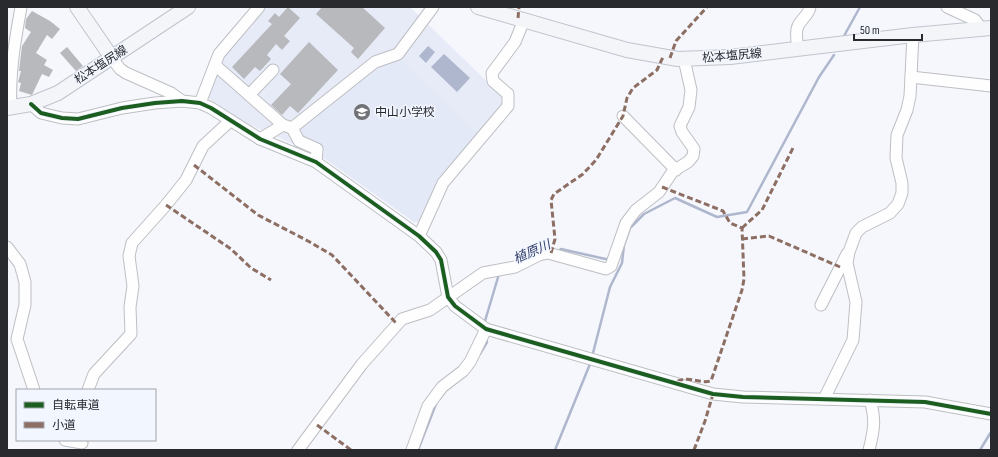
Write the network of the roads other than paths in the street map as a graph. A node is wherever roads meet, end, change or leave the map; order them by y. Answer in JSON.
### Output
{"nodes":[{"id":1,"x":21,"y":7,"type":"edge"},
{"id":2,"x":77,"y":7,"type":"edge"},
{"id":3,"x":188,"y":7,"type":"edge"},
{"id":4,"x":259,"y":7,"type":"edge"},
{"id":5,"x":433,"y":7,"type":"edge"},
{"id":6,"x":478,"y":7,"type":"edge"},
{"id":7,"x":810,"y":7,"type":"edge"},
{"id":8,"x":947,"y":7,"type":"edge"},
{"id":9,"x":524,"y":20,"type":"junction"},
{"id":10,"x":986,"y":28,"type":"edge"},
{"id":11,"x":913,"y":35,"type":"junction"},
{"id":12,"x":798,"y":48,"type":"junction"},
{"id":13,"x":112,"y":58,"type":"junction"},
{"id":14,"x":684,"y":59,"type":"junction"},
{"id":15,"x":215,"y":65,"type":"junction"},
{"id":16,"x":273,"y":70,"type":"dead end"},
{"id":17,"x":911,"y":76,"type":"junction"},
{"id":18,"x":991,"y":86,"type":"edge"},
{"id":19,"x":249,"y":95,"type":"junction"},
{"id":20,"x":182,"y":101,"type":"junction"},
{"id":21,"x":200,"y":103,"type":"junction"},
{"id":22,"x":31,"y":104,"type":"junction"},
{"id":23,"x":9,"y":108,"type":"edge"},
{"id":24,"x":623,"y":116,"type":"dead end"},
{"id":25,"x":230,"y":121,"type":"junction"},
{"id":26,"x":288,"y":126,"type":"junction"},
{"id":27,"x":260,"y":139,"type":"junction"},
{"id":28,"x":316,"y":162,"type":"junction"},
{"id":29,"x":676,"y":170,"type":"junction"},
{"id":30,"x":419,"y":236,"type":"junction"},
{"id":31,"x":7,"y":247,"type":"edge"},
{"id":32,"x":849,"y":252,"type":"junction"},
{"id":33,"x":448,"y":297,"type":"junction"},
{"id":34,"x":821,"y":305,"type":"dead end"},
{"id":35,"x":486,"y":328,"type":"junction"},
{"id":36,"x":34,"y":389,"type":"edge"},
{"id":37,"x":88,"y":389,"type":"edge"},
{"id":38,"x":824,"y":398,"type":"junction"},
{"id":39,"x":870,"y":400,"type":"junction"},
{"id":40,"x":991,"y":414,"type":"edge"},
{"id":41,"x":69,"y":441,"type":"edge"},
{"id":42,"x":82,"y":444,"type":"edge"},
{"id":43,"x":298,"y":450,"type":"edge"},
{"id":44,"x":412,"y":450,"type":"edge"},
{"id":45,"x":869,"y":450,"type":"edge"}],
"edges":[{"from":1,"to":23,"type":"street"},
{"from":2,"to":13,"type":"main road"},
{"from":3,"to":13,"type":"main road","name":"松本塩尻線"},
{"from":4,"to":15,"type":"street"},
{"from":5,"to":26,"type":"street"},
{"from":6,"to":9,"type":"main road","name":"松本塩尻線"},
{"from":7,"to":12,"type":"street"},
{"from":8,"to":10,"type":"street"},
{"from":9,"to":14,"type":"main road","name":"松本塩尻線"},
{"from":9,"to":30,"type":"street"},
{"from":10,"to":11,"type":"main road","name":"松本塩尻線"},
{"from":11,"to":12,"type":"main road","name":"松本塩尻線"},
{"from":11,"to":17,"type":"street"},
{"from":12,"to":14,"type":"main road","name":"松本塩尻線"},
{"from":13,"to":20,"type":"street"},
{"from":13,"to":22,"type":"main road","name":"松本塩尻線"},
{"from":14,"to":29,"type":"street"},
{"from":15,"to":19,"type":"street"},
{"from":15,"to":21,"type":"street"},
{"from":16,"to":19,"type":"street"},
{"from":17,"to":18,"type":"street"},
{"from":17,"to":32,"type":"street"},
{"from":19,"to":26,"type":"street"},
{"from":20,"to":21,"type":"street"},
{"from":20,"to":22,"type":"street"},
{"from":21,"to":25,"type":"street"},
{"from":22,"to":23,"type":"main road","name":"松本塩尻線"},
{"from":24,"to":29,"type":"street"},
{"from":25,"to":27,"type":"street"},
{"from":25,"to":37,"type":"street"},
{"from":26,"to":27,"type":"street"},
{"from":26,"to":28,"type":"street"},
{"from":27,"to":28,"type":"street"},
{"from":28,"to":30,"type":"street"},
{"from":29,"to":33,"type":"street"},
{"from":30,"to":33,"type":"street"},
{"from":31,"to":36,"type":"street"},
{"from":32,"to":34,"type":"street"},
{"from":32,"to":38,"type":"street"},
{"from":33,"to":35,"type":"street"},
{"from":33,"to":43,"type":"street"},
{"from":35,"to":38,"type":"street"},
{"from":35,"to":44,"type":"street"},
{"from":38,"to":39,"type":"street"},
{"from":39,"to":40,"type":"street"},
{"from":39,"to":45,"type":"street"},
{"from":41,"to":42,"type":"street"}]}
